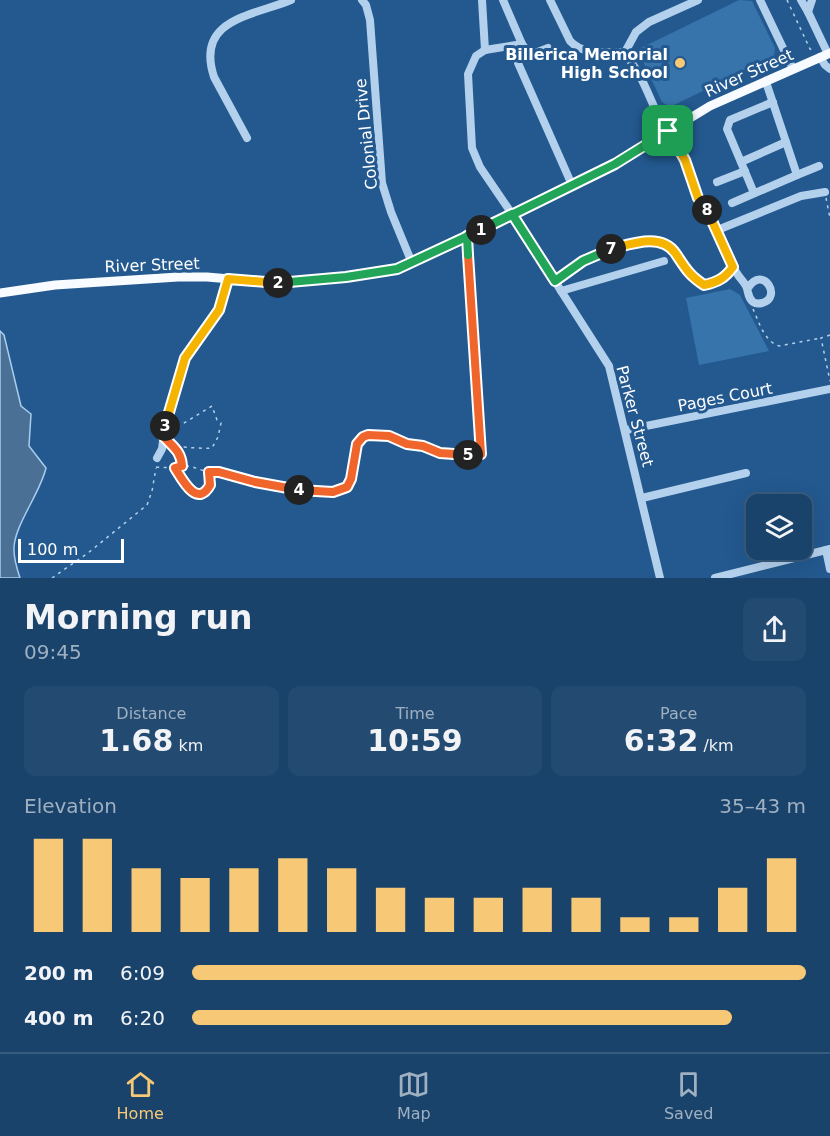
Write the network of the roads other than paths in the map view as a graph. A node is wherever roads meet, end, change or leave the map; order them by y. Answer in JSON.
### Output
{"nodes":[{"id":1,"x":291,"y":0,"type":"edge"},
{"id":2,"x":362,"y":0,"type":"edge"},
{"id":3,"x":483,"y":0,"type":"edge"},
{"id":4,"x":503,"y":0,"type":"edge"},
{"id":5,"x":550,"y":0,"type":"edge"},
{"id":6,"x":698,"y":0,"type":"edge"},
{"id":7,"x":760,"y":0,"type":"edge"},
{"id":8,"x":801,"y":0,"type":"edge"},
{"id":9,"x":812,"y":0,"type":"edge"},
{"id":10,"x":808,"y":12,"type":"junction"},
{"id":11,"x":522,"y":44,"type":"junction"},
{"id":12,"x":548,"y":48,"type":"dead end"},
{"id":13,"x":485,"y":50,"type":"junction"},
{"id":14,"x":624,"y":54,"type":"junction"},
{"id":15,"x":824,"y":54,"type":"edge"},
{"id":16,"x":518,"y":63,"type":"dead end"},
{"id":17,"x":793,"y":69,"type":"junction"},
{"id":18,"x":830,"y":69,"type":"edge"},
{"id":19,"x":766,"y":82,"type":"junction"},
{"id":20,"x":773,"y":102,"type":"junction"},
{"id":21,"x":668,"y":131,"type":"junction"},
{"id":22,"x":247,"y":138,"type":"dead end"},
{"id":23,"x":786,"y":142,"type":"junction"},
{"id":24,"x":741,"y":162,"type":"junction"},
{"id":25,"x":819,"y":166,"type":"dead end"},
{"id":26,"x":744,"y":171,"type":"junction"},
{"id":27,"x":797,"y":175,"type":"junction"},
{"id":28,"x":717,"y":183,"type":"dead end"},
{"id":29,"x":572,"y":185,"type":"junction"},
{"id":30,"x":825,"y":192,"type":"road end"},
{"id":31,"x":754,"y":194,"type":"junction"},
{"id":32,"x":732,"y":203,"type":"dead end"},
{"id":33,"x":512,"y":214,"type":"junction"},
{"id":34,"x":715,"y":231,"type":"junction"},
{"id":35,"x":664,"y":261,"type":"dead end"},
{"id":36,"x":412,"y":263,"type":"junction"},
{"id":37,"x":733,"y":267,"type":"junction"},
{"id":38,"x":228,"y":279,"type":"junction"},
{"id":39,"x":555,"y":281,"type":"junction"},
{"id":40,"x":748,"y":288,"type":"junction"},
{"id":41,"x":561,"y":291,"type":"junction"},
{"id":42,"x":0,"y":293,"type":"edge"},
{"id":43,"x":830,"y":389,"type":"edge"},
{"id":44,"x":626,"y":430,"type":"junction"},
{"id":45,"x":157,"y":458,"type":"road end"},
{"id":46,"x":746,"y":473,"type":"dead end"},
{"id":47,"x":642,"y":498,"type":"junction"},
{"id":48,"x":828,"y":550,"type":"edge"},
{"id":49,"x":830,"y":569,"type":"edge"},
{"id":50,"x":749,"y":574,"type":"edge"},
{"id":51,"x":660,"y":578,"type":"edge"},
{"id":52,"x":716,"y":578,"type":"edge"}],
"edges":[{"from":1,"to":22,"type":"street"},
{"from":2,"to":36,"type":"street","name":"Colonial Drive"},
{"from":3,"to":13,"type":"street"},
{"from":4,"to":11,"type":"street"},
{"from":5,"to":14,"type":"street"},
{"from":6,"to":14,"type":"street"},
{"from":7,"to":17,"type":"street"},
{"from":8,"to":10,"type":"street"},
{"from":9,"to":10,"type":"street"},
{"from":10,"to":15,"type":"street"},
{"from":11,"to":12,"type":"street"},
{"from":11,"to":13,"type":"street"},
{"from":13,"to":33,"type":"street","name":"Parker Street"},
{"from":14,"to":21,"type":"street"},
{"from":15,"to":17,"type":"main road","name":"River Street"},
{"from":15,"to":18,"type":"street"},
{"from":16,"to":29,"type":"street"},
{"from":17,"to":19,"type":"main road","name":"River Street"},
{"from":19,"to":20,"type":"street"},
{"from":19,"to":21,"type":"main road","name":"River Street"},
{"from":20,"to":23,"type":"street"},
{"from":20,"to":24,"type":"street"},
{"from":21,"to":29,"type":"main road","name":"River Street"},
{"from":21,"to":34,"type":"street"},
{"from":23,"to":24,"type":"street"},
{"from":23,"to":27,"type":"street"},
{"from":24,"to":26,"type":"street"},
{"from":25,"to":27,"type":"street"},
{"from":26,"to":28,"type":"street"},
{"from":26,"to":31,"type":"street"},
{"from":27,"to":31,"type":"street"},
{"from":29,"to":33,"type":"main road","name":"River Street"},
{"from":30,"to":34,"type":"street"},
{"from":31,"to":32,"type":"street"},
{"from":33,"to":36,"type":"main road","name":"River Street"},
{"from":33,"to":39,"type":"street","name":"Parker Street"},
{"from":34,"to":37,"type":"street"},
{"from":35,"to":41,"type":"street"},
{"from":36,"to":38,"type":"main road","name":"River Street"},
{"from":37,"to":39,"type":"street"},
{"from":37,"to":40,"type":"street"},
{"from":38,"to":42,"type":"main road","name":"River Street"},
{"from":38,"to":45,"type":"street"},
{"from":39,"to":41,"type":"street","name":"Parker Street"},
{"from":40,"to":40,"type":"street"},
{"from":41,"to":44,"type":"street","name":"Parker Street"},
{"from":43,"to":44,"type":"street","name":"Pages Court"},
{"from":44,"to":47,"type":"street","name":"Parker Street"},
{"from":46,"to":47,"type":"street"},
{"from":47,"to":51,"type":"street","name":"Parker Street"},
{"from":48,"to":49,"type":"street"},
{"from":48,"to":50,"type":"street"},
{"from":50,"to":52,"type":"street"}]}
